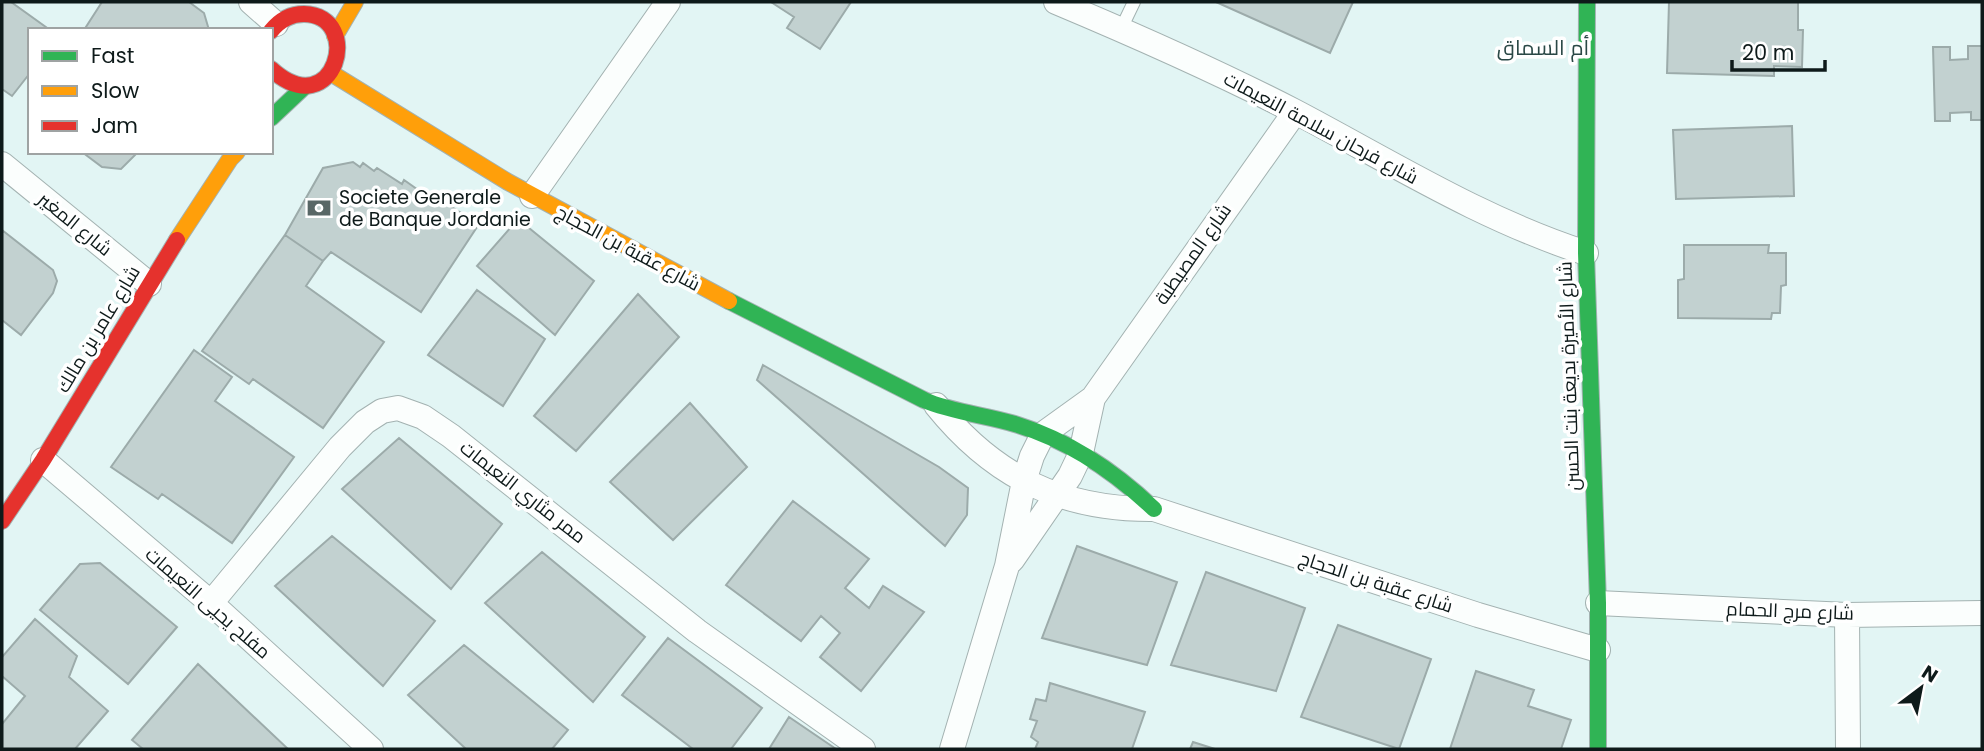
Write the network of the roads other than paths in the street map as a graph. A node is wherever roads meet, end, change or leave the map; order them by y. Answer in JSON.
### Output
{"nodes":[{"id":1,"x":251,"y":2,"type":"edge"},
{"id":2,"x":355,"y":2,"type":"edge"},
{"id":3,"x":1056,"y":2,"type":"edge"},
{"id":4,"x":1135,"y":2,"type":"edge"},
{"id":5,"x":1587,"y":2,"type":"edge"},
{"id":6,"x":662,"y":4,"type":"edge"},
{"id":7,"x":288,"y":18,"type":"edge"},
{"id":8,"x":1121,"y":29,"type":"junction"},
{"id":9,"x":335,"y":36,"type":"junction"},
{"id":10,"x":273,"y":71,"type":"edge"},
{"id":11,"x":331,"y":73,"type":"junction"},
{"id":12,"x":304,"y":87,"type":"junction"},
{"id":13,"x":1295,"y":112,"type":"junction"},
{"id":14,"x":273,"y":116,"type":"edge"},
{"id":15,"x":233,"y":154,"type":"edge"},
{"id":16,"x":2,"y":164,"type":"edge"},
{"id":17,"x":532,"y":196,"type":"junction"},
{"id":18,"x":1586,"y":253,"type":"junction"},
{"id":19,"x":149,"y":284,"type":"junction"},
{"id":20,"x":1093,"y":398,"type":"junction"},
{"id":21,"x":936,"y":405,"type":"junction"},
{"id":22,"x":1043,"y":434,"type":"junction"},
{"id":23,"x":1081,"y":453,"type":"junction"},
{"id":24,"x":43,"y":460,"type":"junction"},
{"id":25,"x":1024,"y":481,"type":"junction"},
{"id":26,"x":1059,"y":496,"type":"junction"},
{"id":27,"x":1154,"y":509,"type":"junction"},
{"id":28,"x":2,"y":521,"type":"edge"},
{"id":29,"x":1007,"y":566,"type":"junction"},
{"id":30,"x":211,"y":603,"type":"junction"},
{"id":31,"x":1598,"y":603,"type":"junction"},
{"id":32,"x":1982,"y":613,"type":"edge"},
{"id":33,"x":1847,"y":614,"type":"junction"},
{"id":34,"x":1598,"y":650,"type":"junction"},
{"id":35,"x":371,"y":749,"type":"edge"},
{"id":36,"x":863,"y":749,"type":"edge"},
{"id":37,"x":952,"y":749,"type":"edge"},
{"id":38,"x":1598,"y":749,"type":"edge"},
{"id":39,"x":1848,"y":749,"type":"edge"}],
"edges":[{"from":1,"to":7,"type":"street"},
{"from":2,"to":9,"type":"street"},
{"from":3,"to":8,"type":"street","name":"شارع فرحان سلامة النعيمات"},
{"from":4,"to":8,"type":"lane"},
{"from":5,"to":18,"type":"street","name":"شارع الأميرة بديعة بنت الحسن"},
{"from":6,"to":17,"type":"street"},
{"from":7,"to":9,"type":"street"},
{"from":8,"to":13,"type":"street","name":"شارع فرحان سلامة النعيمات"},
{"from":9,"to":11,"type":"street"},
{"from":10,"to":12,"type":"street"},
{"from":11,"to":12,"type":"street"},
{"from":11,"to":17,"type":"street","name":"شارع عقبة بن الحجاج"},
{"from":12,"to":14,"type":"street"},
{"from":13,"to":18,"type":"street","name":"شارع فرحان سلامة النعيمات"},
{"from":13,"to":20,"type":"street","name":"شارع المصيطبة"},
{"from":15,"to":19,"type":"street","name":"شارع عامر بن مالك"},
{"from":16,"to":19,"type":"street","name":"شارع المغير"},
{"from":17,"to":21,"type":"street","name":"شارع عقبة بن الحجاج"},
{"from":18,"to":31,"type":"street","name":"شارع الأميرة بديعة بنت الحسن"},
{"from":19,"to":24,"type":"street","name":"شارع عامر بن مالك"},
{"from":20,"to":22,"type":"street","name":"شارع المصيطبة"},
{"from":20,"to":23,"type":"street","name":"شارع المصيطبة"},
{"from":21,"to":22,"type":"street","name":"شارع عقبة بن الحجاج"},
{"from":21,"to":25,"type":"street","name":"شارع عقبة بن الحجاج"},
{"from":22,"to":23,"type":"street","name":"شارع عقبة بن الحجاج"},
{"from":22,"to":25,"type":"street"},
{"from":23,"to":26,"type":"street","name":"شارع المصيطبة"},
{"from":23,"to":27,"type":"street","name":"شارع عقبة بن الحجاج"},
{"from":24,"to":28,"type":"street","name":"شارع عامر بن مالك"},
{"from":24,"to":30,"type":"street","name":"مفلح يحيى النعيمات"},
{"from":25,"to":26,"type":"street","name":"شارع عقبة بن الحجاج"},
{"from":25,"to":29,"type":"street"},
{"from":26,"to":27,"type":"street","name":"شارع عقبة بن الحجاج"},
{"from":26,"to":29,"type":"street","name":"شارع المصيطبة"},
{"from":27,"to":34,"type":"street","name":"شارع عقبة بن الحجاج"},
{"from":29,"to":37,"type":"street"},
{"from":30,"to":35,"type":"street","name":"مفلح يحيى النعيمات"},
{"from":30,"to":36,"type":"street","name":"ممر مثاري النعيمات"},
{"from":31,"to":33,"type":"street","name":"شارع مرج الحمام"},
{"from":31,"to":34,"type":"street","name":"شارع الأميرة بديعة بنت الحسن"},
{"from":32,"to":33,"type":"street","name":"شارع مرج الحمام"},
{"from":33,"to":39,"type":"street"},
{"from":34,"to":38,"type":"street","name":"شارع الأميرة بديعة بنت الحسن"}]}
